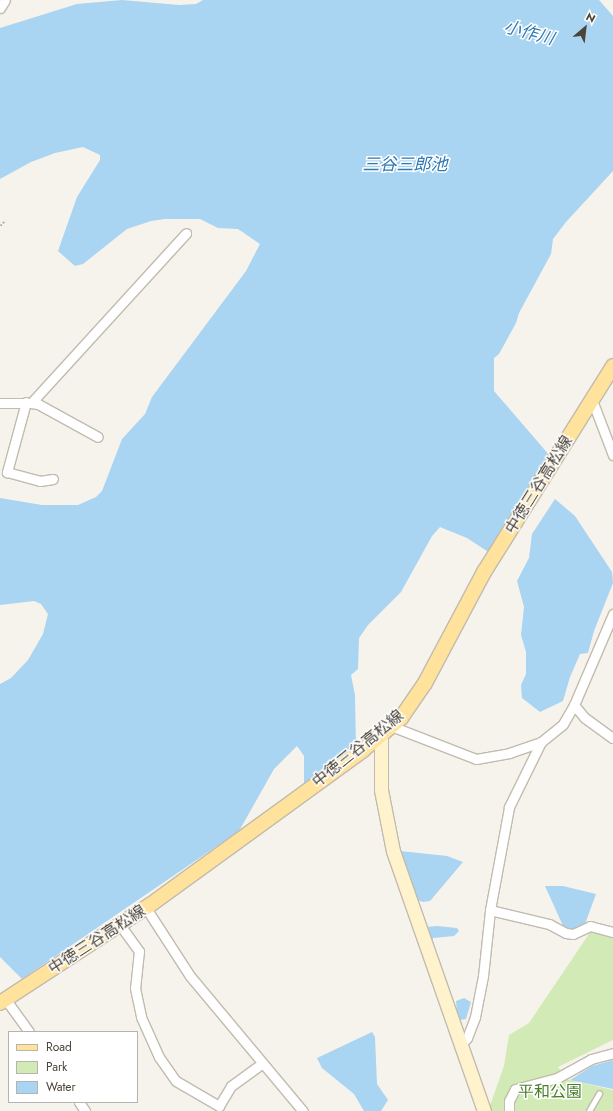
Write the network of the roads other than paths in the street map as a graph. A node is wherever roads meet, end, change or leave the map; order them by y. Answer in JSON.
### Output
{"nodes":[{"id":1,"x":6,"y":0,"type":"edge"},
{"id":2,"x":0,"y":8,"type":"edge"},
{"id":3,"x":186,"y":233,"type":"dead end"},
{"id":4,"x":612,"y":371,"type":"edge"},
{"id":5,"x":592,"y":400,"type":"junction"},
{"id":6,"x":29,"y":402,"type":"junction"},
{"id":7,"x":0,"y":403,"type":"edge"},
{"id":8,"x":98,"y":437,"type":"dead end"},
{"id":9,"x":613,"y":455,"type":"edge"},
{"id":10,"x":53,"y":479,"type":"dead end"},
{"id":11,"x":613,"y":614,"type":"edge"},
{"id":12,"x":574,"y":705,"type":"junction"},
{"id":13,"x":386,"y":730,"type":"junction"},
{"id":14,"x":613,"y":738,"type":"edge"},
{"id":15,"x":541,"y":742,"type":"junction"},
{"id":16,"x":146,"y":908,"type":"junction"},
{"id":17,"x":490,"y":910,"type":"junction"},
{"id":18,"x":120,"y":925,"type":"junction"},
{"id":19,"x":613,"y":932,"type":"edge"},
{"id":20,"x":3,"y":1001,"type":"edge"},
{"id":21,"x":28,"y":1031,"type":"edge"},
{"id":22,"x":461,"y":1044,"type":"junction"},
{"id":23,"x":613,"y":1053,"type":"edge"},
{"id":24,"x":261,"y":1064,"type":"junction"},
{"id":25,"x":599,"y":1094,"type":"dead end"},
{"id":26,"x":222,"y":1108,"type":"edge"},
{"id":27,"x":303,"y":1111,"type":"edge"},
{"id":28,"x":484,"y":1111,"type":"edge"},
{"id":29,"x":509,"y":1111,"type":"edge"},
{"id":30,"x":589,"y":1111,"type":"edge"}],
"edges":[{"from":1,"to":2,"type":"street"},
{"from":3,"to":6,"type":"street"},
{"from":4,"to":5,"type":"main road","name":"中徳三谷高松線"},
{"from":5,"to":9,"type":"street"},
{"from":5,"to":13,"type":"main road","name":"中徳三谷高松線"},
{"from":6,"to":7,"type":"street"},
{"from":6,"to":8,"type":"street"},
{"from":6,"to":10,"type":"street"},
{"from":11,"to":12,"type":"street"},
{"from":12,"to":14,"type":"street"},
{"from":12,"to":15,"type":"street"},
{"from":13,"to":15,"type":"street"},
{"from":13,"to":16,"type":"main road","name":"中徳三谷高松線"},
{"from":13,"to":22,"type":"street"},
{"from":15,"to":17,"type":"street"},
{"from":16,"to":18,"type":"main road","name":"中徳三谷高松線"},
{"from":16,"to":24,"type":"street"},
{"from":17,"to":19,"type":"street"},
{"from":17,"to":22,"type":"street"},
{"from":18,"to":20,"type":"main road","name":"中徳三谷高松線"},
{"from":18,"to":26,"type":"street"},
{"from":20,"to":21,"type":"street"},
{"from":22,"to":28,"type":"street"},
{"from":23,"to":29,"type":"street"},
{"from":24,"to":26,"type":"street"},
{"from":24,"to":27,"type":"street"},
{"from":25,"to":30,"type":"lane"}]}
